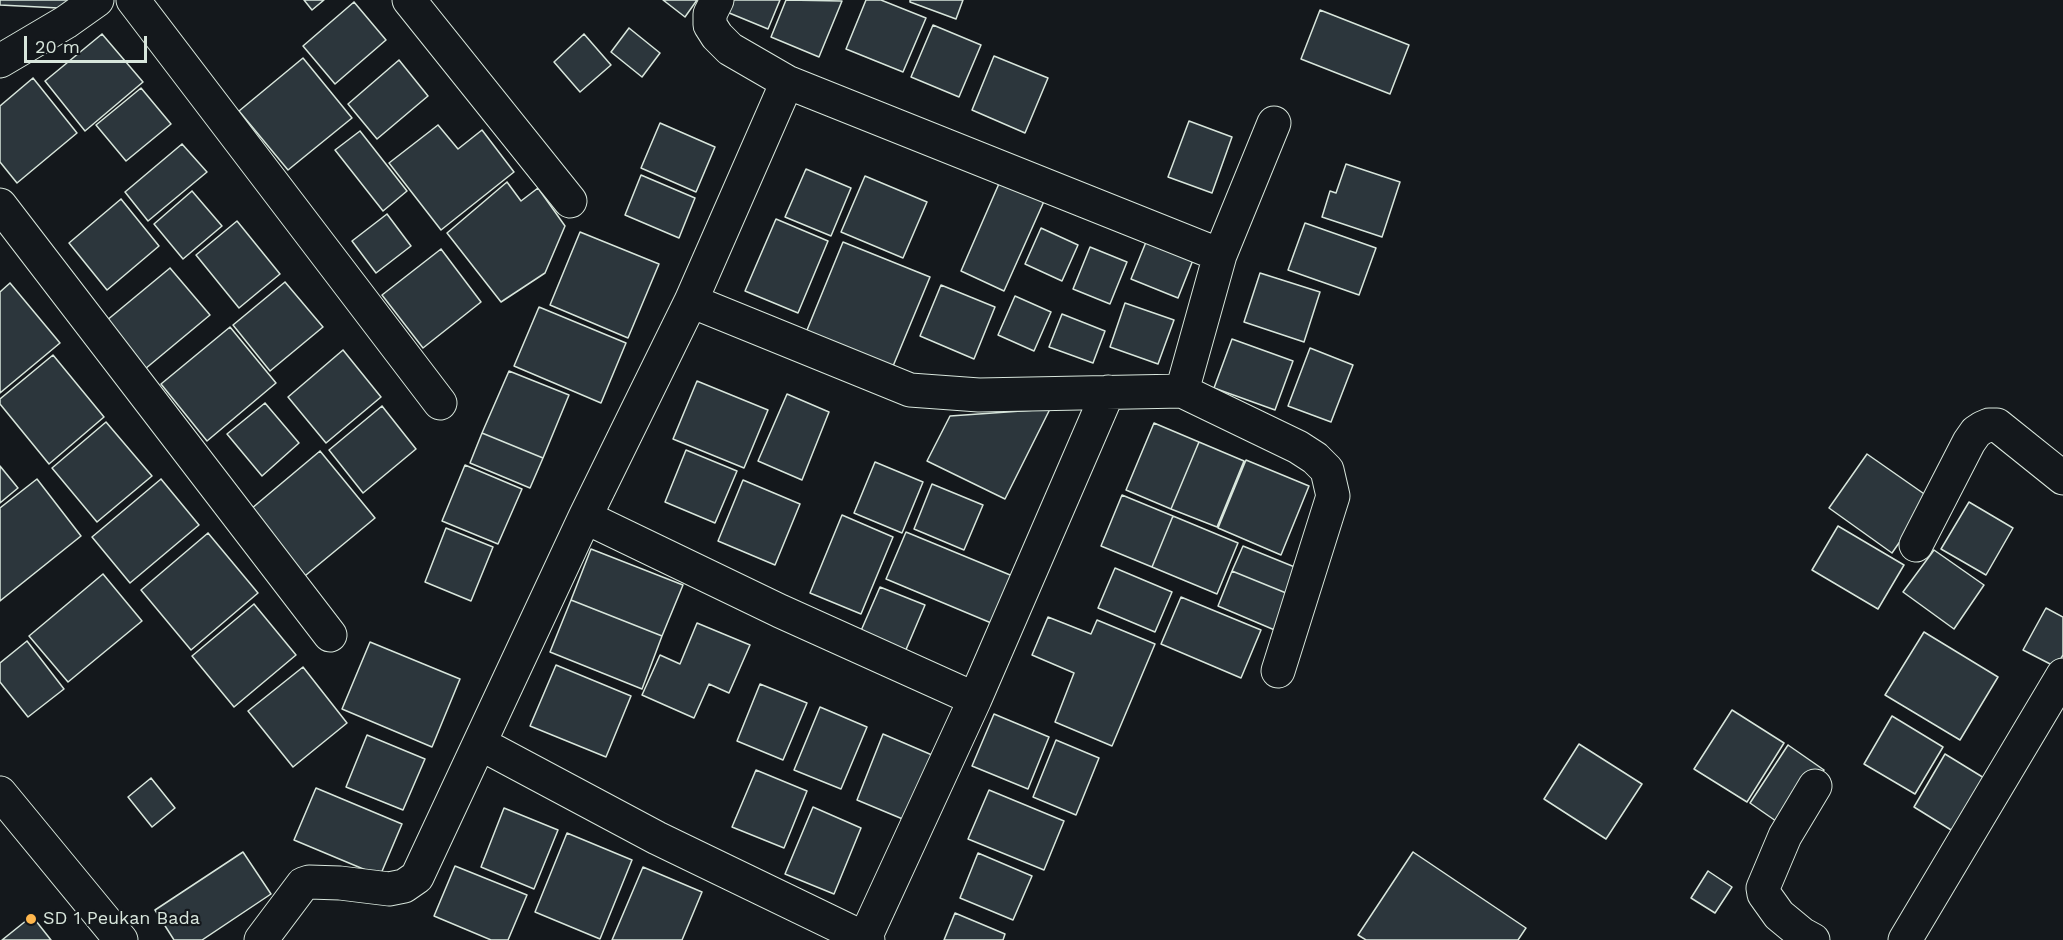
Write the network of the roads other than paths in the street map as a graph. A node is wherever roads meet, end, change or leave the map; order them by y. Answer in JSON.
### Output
{"nodes":[{"id":1,"x":97,"y":0,"type":"edge"},
{"id":2,"x":134,"y":0,"type":"edge"},
{"id":3,"x":410,"y":0,"type":"edge"},
{"id":4,"x":717,"y":0,"type":"edge"},
{"id":5,"x":0,"y":61,"type":"edge"},
{"id":6,"x":787,"y":82,"type":"junction"},
{"id":7,"x":1274,"y":123,"type":"dead end"},
{"id":8,"x":570,"y":201,"type":"dead end"},
{"id":9,"x":0,"y":205,"type":"edge"},
{"id":10,"x":1220,"y":255,"type":"junction"},
{"id":11,"x":691,"y":301,"type":"junction"},
{"id":12,"x":1108,"y":392,"type":"junction"},
{"id":13,"x":1182,"y":392,"type":"junction"},
{"id":14,"x":440,"y":404,"type":"dead end"},
{"id":15,"x":2063,"y":478,"type":"edge"},
{"id":16,"x":585,"y":517,"type":"junction"},
{"id":17,"x":1916,"y":545,"type":"dead end"},
{"id":18,"x":330,"y":635,"type":"dead end"},
{"id":19,"x":1278,"y":671,"type":"dead end"},
{"id":20,"x":2063,"y":675,"type":"edge"},
{"id":21,"x":975,"y":699,"type":"junction"},
{"id":22,"x":481,"y":744,"type":"junction"},
{"id":23,"x":1815,"y":786,"type":"dead end"},
{"id":24,"x":0,"y":793,"type":"edge"},
{"id":25,"x":1804,"y":938,"type":"edge"},
{"id":26,"x":866,"y":939,"type":"edge"},
{"id":27,"x":121,"y":940,"type":"edge"},
{"id":28,"x":261,"y":940,"type":"edge"},
{"id":29,"x":1905,"y":940,"type":"edge"}],
"edges":[{"from":1,"to":5,"type":"main road"},
{"from":2,"to":14,"type":"main road"},
{"from":3,"to":8,"type":"main road"},
{"from":4,"to":6,"type":"main road"},
{"from":6,"to":10,"type":"main road"},
{"from":6,"to":11,"type":"main road"},
{"from":7,"to":10,"type":"main road"},
{"from":9,"to":18,"type":"main road"},
{"from":10,"to":13,"type":"main road"},
{"from":11,"to":12,"type":"main road"},
{"from":11,"to":16,"type":"main road"},
{"from":12,"to":13,"type":"main road"},
{"from":12,"to":21,"type":"main road"},
{"from":13,"to":19,"type":"main road"},
{"from":15,"to":17,"type":"main road"},
{"from":16,"to":21,"type":"main road"},
{"from":16,"to":22,"type":"main road"},
{"from":20,"to":29,"type":"main road"},
{"from":21,"to":26,"type":"main road"},
{"from":22,"to":26,"type":"main road"},
{"from":22,"to":28,"type":"main road"},
{"from":23,"to":25,"type":"main road"},
{"from":24,"to":27,"type":"main road"}]}
